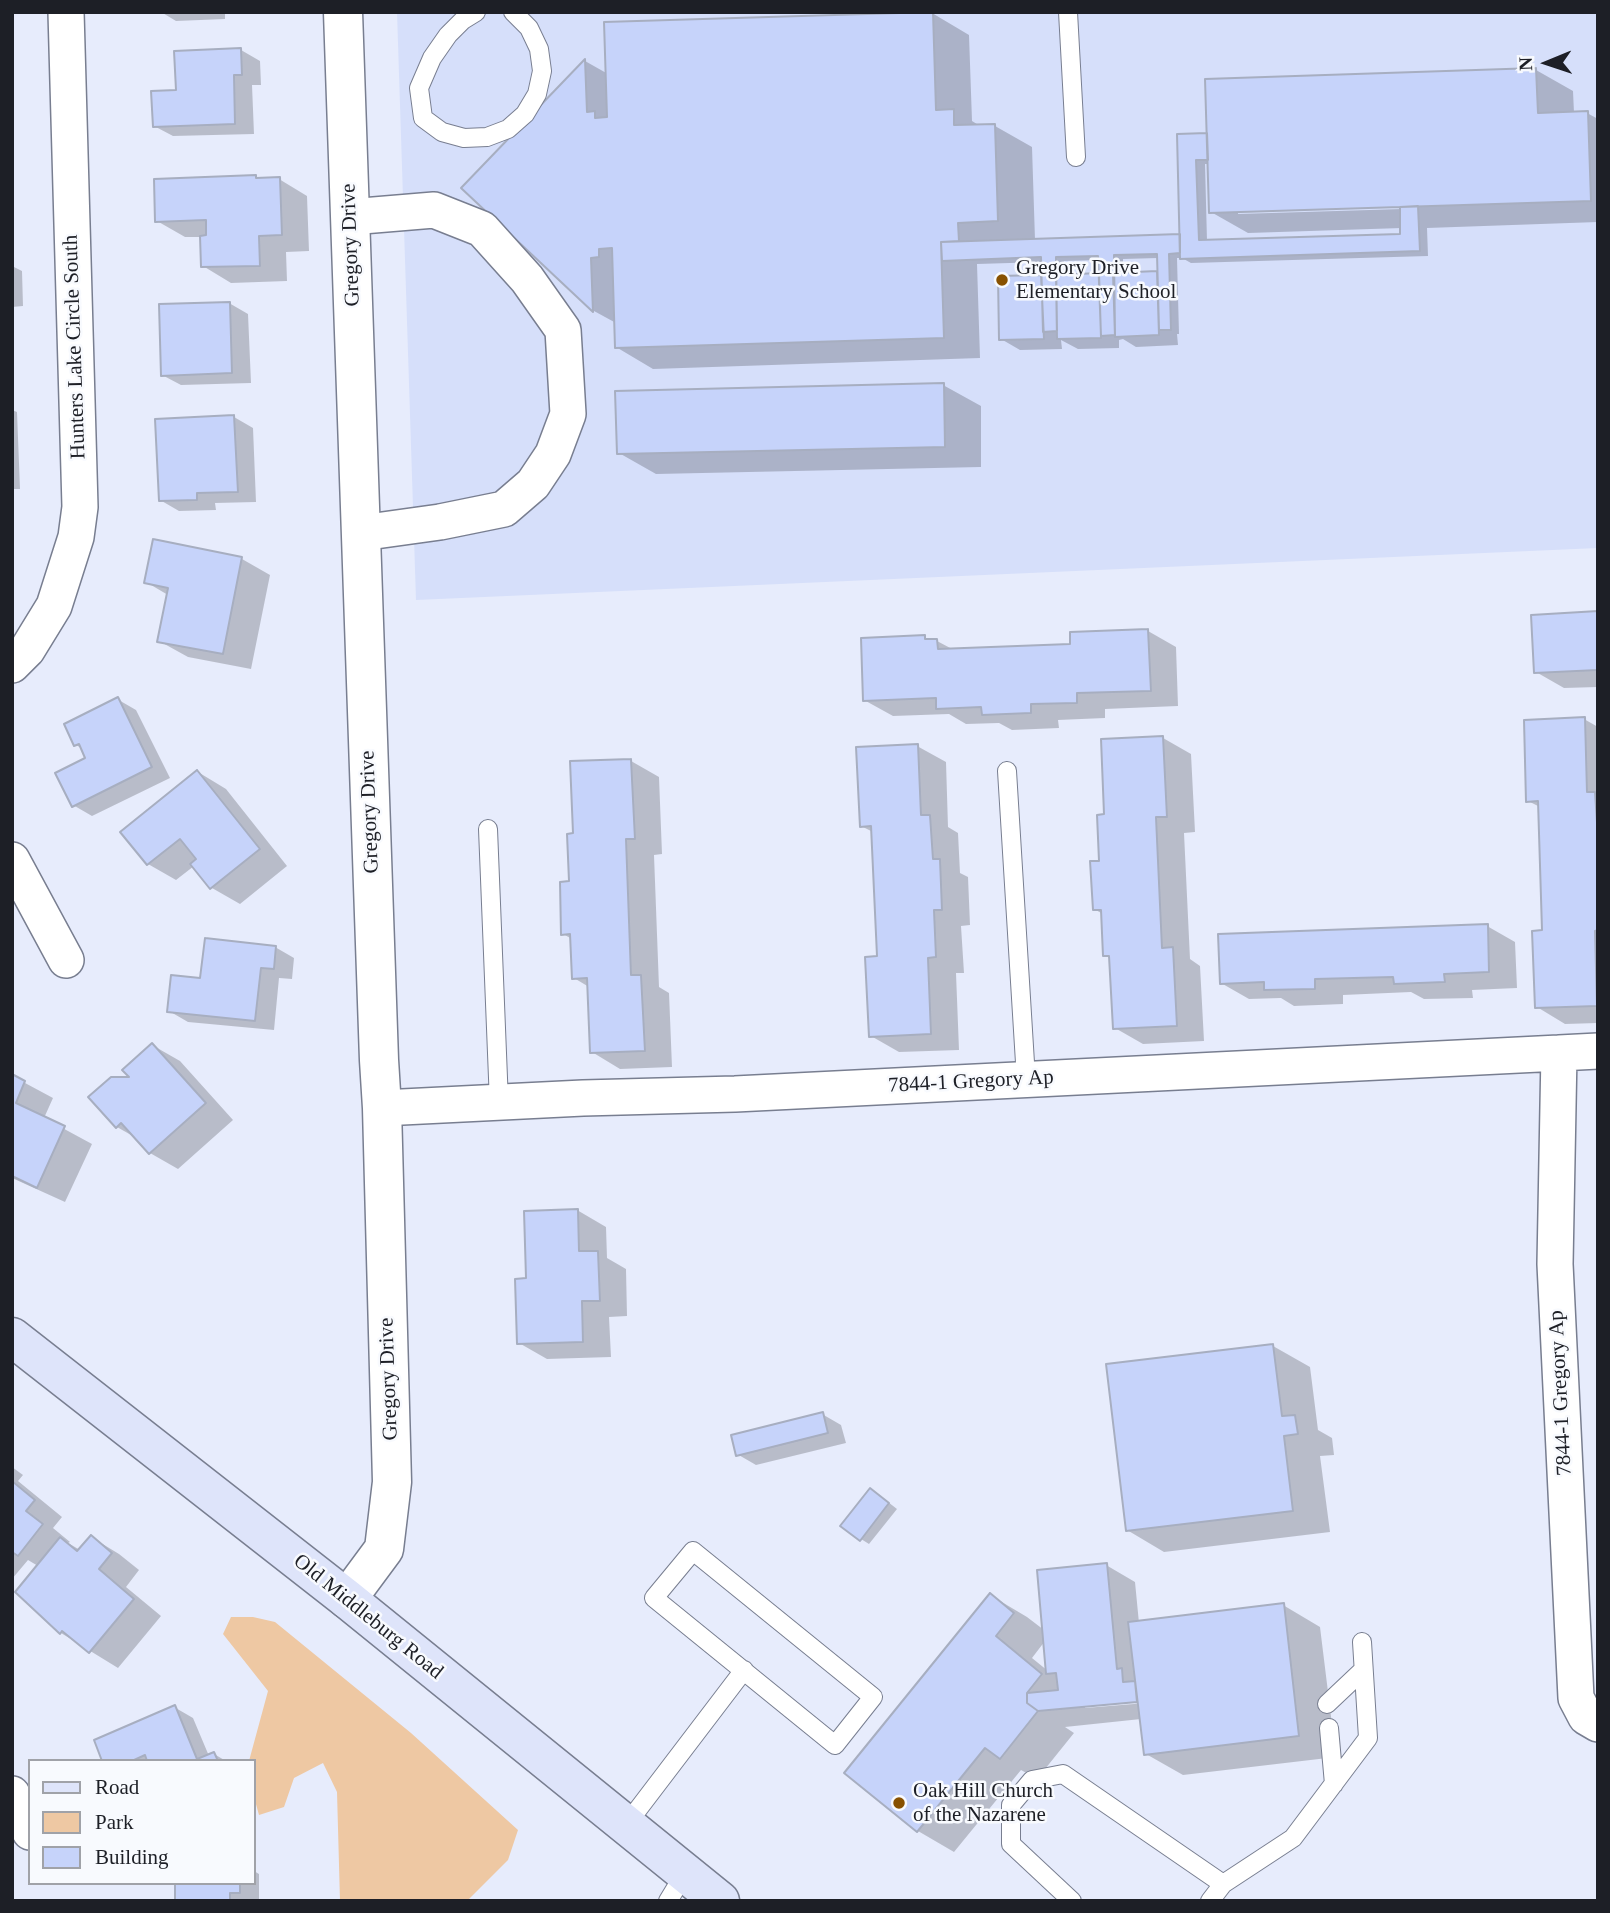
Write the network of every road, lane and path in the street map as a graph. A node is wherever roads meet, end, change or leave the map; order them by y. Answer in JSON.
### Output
{"nodes":[{"id":1,"x":66,"y":12,"type":"edge"},
{"id":2,"x":343,"y":12,"type":"edge"},
{"id":3,"x":476,"y":12,"type":"edge"},
{"id":4,"x":513,"y":12,"type":"edge"},
{"id":5,"x":1068,"y":12,"type":"edge"},
{"id":6,"x":1076,"y":157,"type":"dead end"},
{"id":7,"x":350,"y":217,"type":"junction"},
{"id":8,"x":361,"y":533,"type":"junction"},
{"id":9,"x":12,"y":665,"type":"edge"},
{"id":10,"x":1007,"y":771,"type":"dead end"},
{"id":11,"x":488,"y":829,"type":"dead end"},
{"id":12,"x":12,"y":860,"type":"edge"},
{"id":13,"x":66,"y":960,"type":"dead end"},
{"id":14,"x":1598,"y":1051,"type":"edge"},
{"id":15,"x":1559,"y":1053,"type":"junction"},
{"id":16,"x":1026,"y":1079,"type":"junction"},
{"id":17,"x":499,"y":1103,"type":"junction"},
{"id":18,"x":382,"y":1108,"type":"junction"},
{"id":19,"x":12,"y":1337,"type":"edge"},
{"id":20,"x":347,"y":1599,"type":"junction"},
{"id":21,"x":1362,"y":1642,"type":"dead end"},
{"id":22,"x":744,"y":1670,"type":"junction"},
{"id":23,"x":1363,"y":1670,"type":"junction"},
{"id":24,"x":1327,"y":1704,"type":"dead end"},
{"id":25,"x":1598,"y":1724,"type":"edge"},
{"id":26,"x":1329,"y":1728,"type":"dead end"},
{"id":27,"x":1334,"y":1784,"type":"junction"},
{"id":28,"x":12,"y":1794,"type":"edge"},
{"id":29,"x":625,"y":1825,"type":"junction"},
{"id":30,"x":28,"y":1828,"type":"edge"},
{"id":31,"x":1223,"y":1884,"type":"junction"},
{"id":32,"x":677,"y":1887,"type":"edge"},
{"id":33,"x":720,"y":1901,"type":"edge"},
{"id":34,"x":1072,"y":1901,"type":"edge"},
{"id":35,"x":1210,"y":1901,"type":"edge"}],
"edges":[{"from":1,"to":9,"type":"street","name":"Hunters Lake Circle South"},
{"from":2,"to":7,"type":"street","name":"Gregory Drive"},
{"from":3,"to":4,"type":"lane"},
{"from":5,"to":6,"type":"lane"},
{"from":7,"to":8,"type":"street","name":"Gregory Drive"},
{"from":7,"to":8,"type":"street"},
{"from":8,"to":18,"type":"street","name":"Gregory Drive"},
{"from":10,"to":16,"type":"lane"},
{"from":11,"to":17,"type":"lane"},
{"from":12,"to":13,"type":"street"},
{"from":14,"to":15,"type":"street","name":"7844-1 Gregory Ap"},
{"from":15,"to":16,"type":"street","name":"7844-1 Gregory Ap"},
{"from":15,"to":25,"type":"street","name":"7844-1 Gregory Ap"},
{"from":16,"to":17,"type":"street","name":"7844-1 Gregory Ap"},
{"from":17,"to":18,"type":"street","name":"7844-1 Gregory Ap"},
{"from":18,"to":20,"type":"street","name":"Gregory Drive"},
{"from":19,"to":20,"type":"main road","name":"Old Middleburg Road"},
{"from":20,"to":29,"type":"main road","name":"Old Middleburg Road"},
{"from":21,"to":23,"type":"lane"},
{"from":22,"to":22,"type":"lane"},
{"from":22,"to":29,"type":"lane"},
{"from":23,"to":24,"type":"lane"},
{"from":23,"to":27,"type":"lane"},
{"from":26,"to":27,"type":"lane"},
{"from":27,"to":31,"type":"lane"},
{"from":28,"to":30,"type":"street"},
{"from":29,"to":32,"type":"main road","name":"Old Middleburg Road"},
{"from":31,"to":34,"type":"lane"},
{"from":31,"to":35,"type":"lane"},
{"from":32,"to":33,"type":"main road","name":"Old Middleburg Road"}]}
